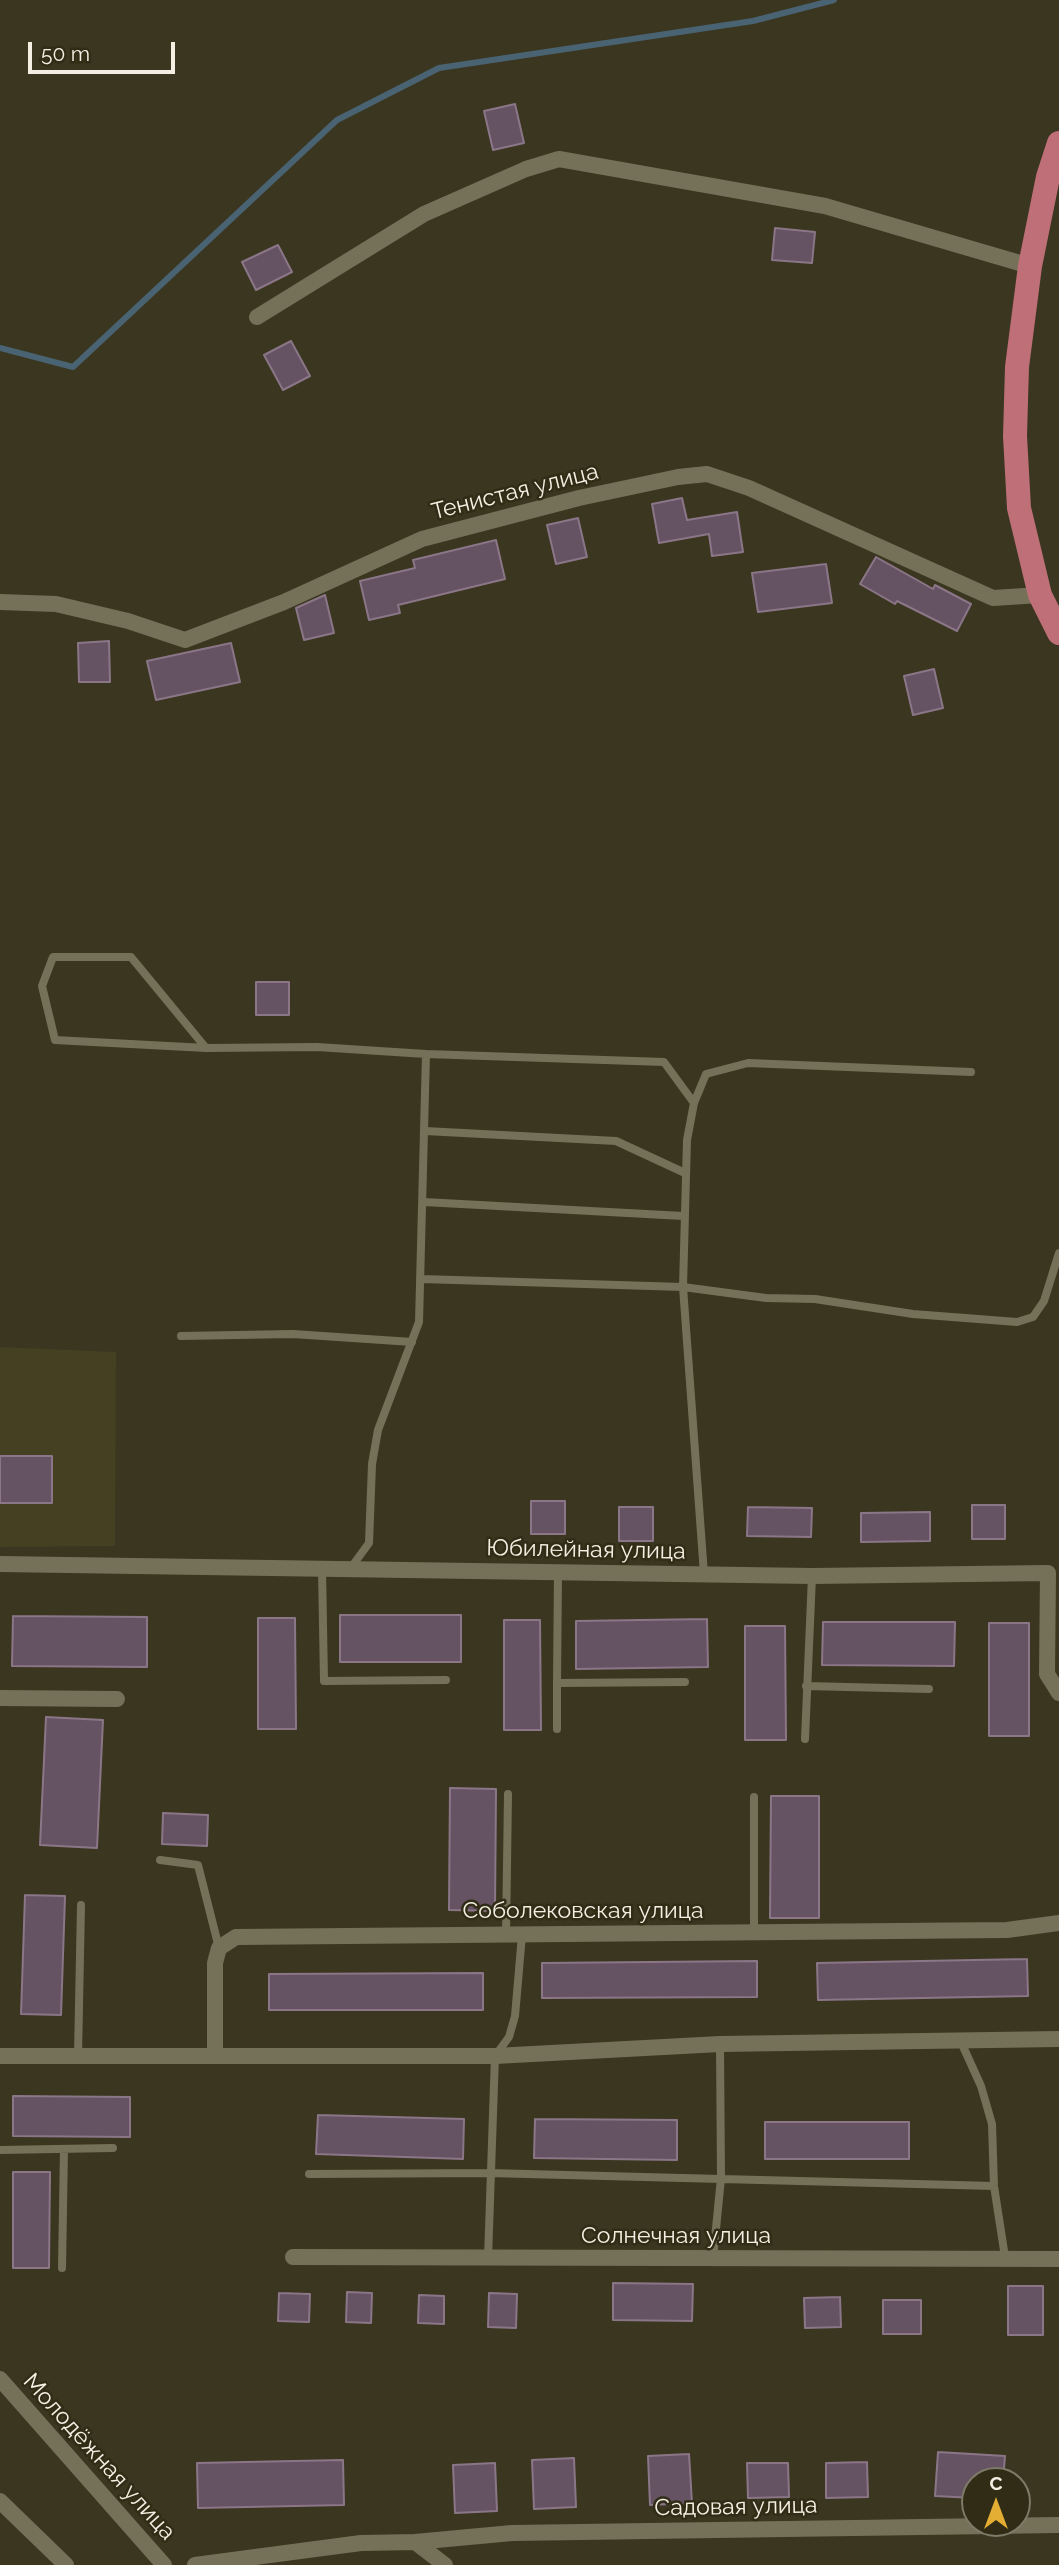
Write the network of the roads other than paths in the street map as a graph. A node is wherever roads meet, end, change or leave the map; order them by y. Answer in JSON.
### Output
{"nodes":[{"id":1,"x":1059,"y":143,"type":"edge"},
{"id":2,"x":1030,"y":267,"type":"junction"},
{"id":3,"x":257,"y":317,"type":"dead end"},
{"id":4,"x":1040,"y":595,"type":"junction"},
{"id":5,"x":0,"y":602,"type":"edge"},
{"id":6,"x":1059,"y":633,"type":"edge"},
{"id":7,"x":206,"y":1048,"type":"junction"},
{"id":8,"x":426,"y":1054,"type":"junction"},
{"id":9,"x":971,"y":1072,"type":"dead end"},
{"id":10,"x":694,"y":1103,"type":"junction"},
{"id":11,"x":425,"y":1131,"type":"junction"},
{"id":12,"x":685,"y":1173,"type":"junction"},
{"id":13,"x":424,"y":1202,"type":"junction"},
{"id":14,"x":683,"y":1216,"type":"junction"},
{"id":15,"x":1059,"y":1253,"type":"edge"},
{"id":16,"x":422,"y":1279,"type":"junction"},
{"id":17,"x":683,"y":1287,"type":"junction"},
{"id":18,"x":181,"y":1336,"type":"dead end"},
{"id":19,"x":412,"y":1342,"type":"junction"},
{"id":20,"x":5,"y":1564,"type":"edge"},
{"id":21,"x":322,"y":1569,"type":"junction"},
{"id":22,"x":350,"y":1569,"type":"junction"},
{"id":23,"x":558,"y":1571,"type":"junction"},
{"id":24,"x":1054,"y":1573,"type":"edge"},
{"id":25,"x":704,"y":1574,"type":"junction"},
{"id":26,"x":812,"y":1576,"type":"junction"},
{"id":27,"x":0,"y":1580,"type":"edge"},
{"id":28,"x":446,"y":1680,"type":"dead end"},
{"id":29,"x":685,"y":1682,"type":"dead end"},
{"id":30,"x":557,"y":1683,"type":"junction"},
{"id":31,"x":806,"y":1686,"type":"junction"},
{"id":32,"x":929,"y":1689,"type":"dead end"},
{"id":33,"x":1059,"y":1693,"type":"edge"},
{"id":34,"x":0,"y":1698,"type":"edge"},
{"id":35,"x":117,"y":1699,"type":"dead end"},
{"id":36,"x":557,"y":1729,"type":"dead end"},
{"id":37,"x":805,"y":1739,"type":"dead end"},
{"id":38,"x":508,"y":1794,"type":"dead end"},
{"id":39,"x":754,"y":1797,"type":"dead end"},
{"id":40,"x":160,"y":1860,"type":"dead end"},
{"id":41,"x":80,"y":1905,"type":"dead end"},
{"id":42,"x":1059,"y":1923,"type":"edge"},
{"id":43,"x":754,"y":1932,"type":"junction"},
{"id":44,"x":514,"y":1935,"type":"junction"},
{"id":45,"x":219,"y":1948,"type":"junction"},
{"id":46,"x":1059,"y":2039,"type":"edge"},
{"id":47,"x":961,"y":2042,"type":"junction"},
{"id":48,"x":720,"y":2044,"type":"junction"},
{"id":49,"x":0,"y":2056,"type":"edge"},
{"id":50,"x":78,"y":2056,"type":"junction"},
{"id":51,"x":215,"y":2056,"type":"junction"},
{"id":52,"x":495,"y":2056,"type":"junction"},
{"id":53,"x":113,"y":2148,"type":"dead end"},
{"id":54,"x":64,"y":2149,"type":"junction"},
{"id":55,"x":0,"y":2150,"type":"edge"},
{"id":56,"x":488,"y":2173,"type":"junction"},
{"id":57,"x":309,"y":2174,"type":"dead end"},
{"id":58,"x":721,"y":2178,"type":"junction"},
{"id":59,"x":994,"y":2186,"type":"junction"},
{"id":60,"x":293,"y":2256,"type":"dead end"},
{"id":61,"x":1005,"y":2256,"type":"junction"},
{"id":62,"x":488,"y":2258,"type":"junction"},
{"id":63,"x":713,"y":2259,"type":"junction"},
{"id":64,"x":1059,"y":2259,"type":"edge"},
{"id":65,"x":62,"y":2268,"type":"dead end"},
{"id":66,"x":0,"y":2381,"type":"edge"},
{"id":67,"x":0,"y":2501,"type":"edge"},
{"id":68,"x":1059,"y":2525,"type":"edge"},
{"id":69,"x":415,"y":2542,"type":"junction"},
{"id":70,"x":66,"y":2565,"type":"edge"},
{"id":71,"x":164,"y":2565,"type":"edge"},
{"id":72,"x":195,"y":2565,"type":"edge"},
{"id":73,"x":444,"y":2565,"type":"edge"}],
"edges":[{"from":1,"to":2,"type":"main road"},
{"from":2,"to":3,"type":"street"},
{"from":2,"to":4,"type":"main road"},
{"from":4,"to":5,"type":"street","name":"Тенистая улица"},
{"from":4,"to":6,"type":"main road"},
{"from":7,"to":7,"type":"lane"},
{"from":7,"to":8,"type":"lane"},
{"from":8,"to":10,"type":"lane"},
{"from":8,"to":11,"type":"lane"},
{"from":9,"to":10,"type":"lane"},
{"from":10,"to":12,"type":"lane"},
{"from":11,"to":12,"type":"lane"},
{"from":11,"to":13,"type":"lane"},
{"from":12,"to":14,"type":"lane"},
{"from":13,"to":14,"type":"lane"},
{"from":13,"to":16,"type":"lane"},
{"from":14,"to":17,"type":"lane"},
{"from":15,"to":17,"type":"lane"},
{"from":16,"to":17,"type":"lane"},
{"from":16,"to":19,"type":"lane"},
{"from":17,"to":25,"type":"lane"},
{"from":18,"to":19,"type":"lane"},
{"from":19,"to":22,"type":"lane"},
{"from":20,"to":21,"type":"street","name":"Юбилейная улица"},
{"from":20,"to":27,"type":"street"},
{"from":21,"to":22,"type":"street","name":"Юбилейная улица"},
{"from":21,"to":28,"type":"lane"},
{"from":22,"to":23,"type":"street","name":"Юбилейная улица"},
{"from":23,"to":25,"type":"street","name":"Юбилейная улица"},
{"from":23,"to":30,"type":"lane"},
{"from":24,"to":26,"type":"street","name":"Юбилейная улица"},
{"from":24,"to":33,"type":"street","name":"Юбилейная улица"},
{"from":25,"to":26,"type":"street","name":"Юбилейная улица"},
{"from":26,"to":31,"type":"lane"},
{"from":29,"to":30,"type":"lane"},
{"from":30,"to":36,"type":"lane"},
{"from":31,"to":32,"type":"lane"},
{"from":31,"to":37,"type":"lane"},
{"from":34,"to":35,"type":"street"},
{"from":38,"to":44,"type":"lane"},
{"from":39,"to":43,"type":"lane"},
{"from":40,"to":45,"type":"lane"},
{"from":41,"to":50,"type":"lane"},
{"from":42,"to":43,"type":"street","name":"Соболековская улица"},
{"from":43,"to":44,"type":"street","name":"Соболековская улица"},
{"from":44,"to":45,"type":"street","name":"Соболековская улица"},
{"from":44,"to":52,"type":"lane"},
{"from":45,"to":51,"type":"street"},
{"from":46,"to":47,"type":"street"},
{"from":47,"to":48,"type":"street"},
{"from":47,"to":59,"type":"lane"},
{"from":48,"to":52,"type":"street"},
{"from":48,"to":58,"type":"lane"},
{"from":49,"to":50,"type":"street"},
{"from":50,"to":51,"type":"street"},
{"from":51,"to":52,"type":"street"},
{"from":52,"to":56,"type":"lane"},
{"from":53,"to":54,"type":"lane"},
{"from":54,"to":55,"type":"lane"},
{"from":54,"to":65,"type":"lane"},
{"from":56,"to":57,"type":"lane"},
{"from":56,"to":58,"type":"lane"},
{"from":56,"to":62,"type":"lane"},
{"from":58,"to":59,"type":"lane"},
{"from":58,"to":63,"type":"lane"},
{"from":59,"to":61,"type":"lane"},
{"from":60,"to":62,"type":"street","name":"Солнечная улица"},
{"from":61,"to":63,"type":"street","name":"Солнечная улица"},
{"from":61,"to":64,"type":"street","name":"Солнечная улица"},
{"from":62,"to":63,"type":"street","name":"Солнечная улица"},
{"from":66,"to":71,"type":"street","name":"Молодёжная улица"},
{"from":67,"to":70,"type":"street"},
{"from":68,"to":69,"type":"street","name":"Садовая улица"},
{"from":69,"to":72,"type":"street"},
{"from":69,"to":73,"type":"street"}]}
